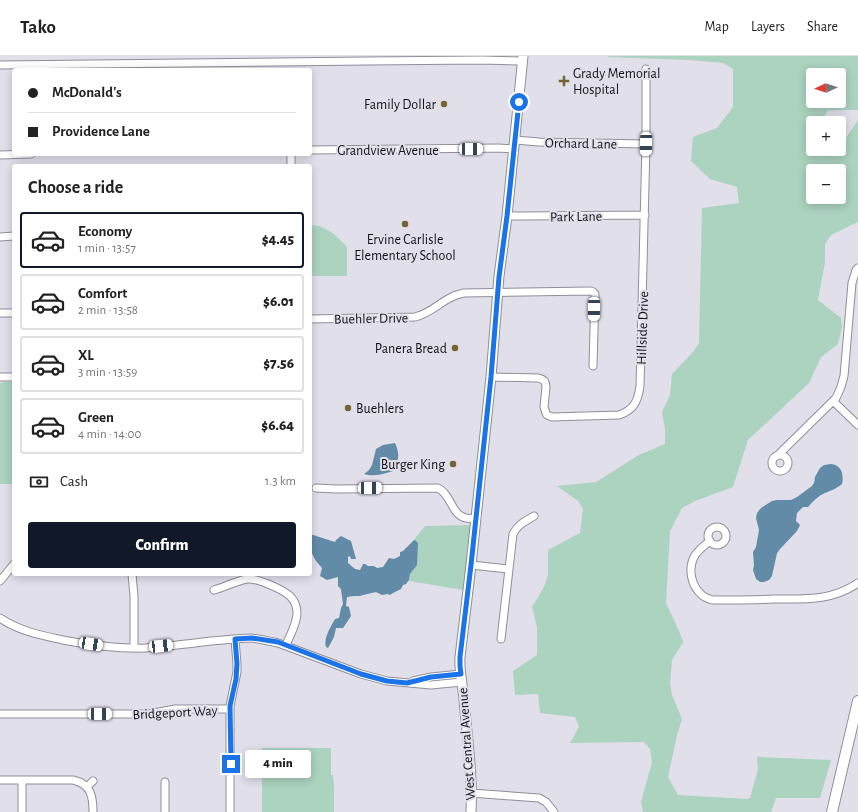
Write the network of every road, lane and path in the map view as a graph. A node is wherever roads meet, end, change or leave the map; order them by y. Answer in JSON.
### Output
{"nodes":[{"id":1,"x":366,"y":58,"type":"edge"},
{"id":2,"x":522,"y":59,"type":"edge"},
{"id":3,"x":290,"y":62,"type":"junction"},
{"id":4,"x":0,"y":65,"type":"edge"},
{"id":5,"x":290,"y":68,"type":"edge"},
{"id":6,"x":646,"y":69,"type":"dead end"},
{"id":7,"x":514,"y":144,"type":"junction"},
{"id":8,"x":646,"y":144,"type":"junction"},
{"id":9,"x":312,"y":150,"type":"edge"},
{"id":10,"x":0,"y":154,"type":"edge"},
{"id":11,"x":12,"y":154,"type":"edge"},
{"id":12,"x":645,"y":215,"type":"junction"},
{"id":13,"x":507,"y":216,"type":"junction"},
{"id":14,"x":0,"y":236,"type":"edge"},
{"id":15,"x":12,"y":236,"type":"edge"},
{"id":16,"x":858,"y":268,"type":"edge"},
{"id":17,"x":498,"y":292,"type":"junction"},
{"id":18,"x":0,"y":313,"type":"edge"},
{"id":19,"x":12,"y":313,"type":"edge"},
{"id":20,"x":312,"y":319,"type":"edge"},
{"id":21,"x":593,"y":366,"type":"dead end"},
{"id":22,"x":0,"y":377,"type":"edge"},
{"id":23,"x":12,"y":377,"type":"edge"},
{"id":24,"x":491,"y":377,"type":"junction"},
{"id":25,"x":833,"y":401,"type":"junction"},
{"id":26,"x":858,"y":425,"type":"edge"},
{"id":27,"x":777,"y":456,"type":"dead end"},
{"id":28,"x":316,"y":488,"type":"dead end"},
{"id":29,"x":534,"y":516,"type":"dead end"},
{"id":30,"x":476,"y":519,"type":"junction"},
{"id":31,"x":710,"y":541,"type":"dead end"},
{"id":32,"x":471,"y":565,"type":"junction"},
{"id":33,"x":12,"y":566,"type":"edge"},
{"id":34,"x":508,"y":569,"type":"junction"},
{"id":35,"x":132,"y":576,"type":"edge"},
{"id":36,"x":0,"y":581,"type":"edge"},
{"id":37,"x":858,"y":583,"type":"edge"},
{"id":38,"x":214,"y":590,"type":"dead end"},
{"id":39,"x":0,"y":618,"type":"edge"},
{"id":40,"x":235,"y":639,"type":"junction"},
{"id":41,"x":501,"y":639,"type":"dead end"},
{"id":42,"x":286,"y":646,"type":"junction"},
{"id":43,"x":134,"y":648,"type":"junction"},
{"id":44,"x":461,"y":678,"type":"junction"},
{"id":45,"x":858,"y":701,"type":"edge"},
{"id":46,"x":230,"y":709,"type":"junction"},
{"id":47,"x":0,"y":714,"type":"edge"},
{"id":48,"x":0,"y":780,"type":"edge"},
{"id":49,"x":22,"y":780,"type":"junction"},
{"id":50,"x":93,"y":781,"type":"dead end"},
{"id":51,"x":165,"y":782,"type":"dead end"},
{"id":52,"x":87,"y":787,"type":"junction"},
{"id":53,"x":471,"y":792,"type":"junction"},
{"id":54,"x":22,"y":812,"type":"edge"},
{"id":55,"x":93,"y":812,"type":"edge"},
{"id":56,"x":165,"y":812,"type":"edge"},
{"id":57,"x":230,"y":812,"type":"edge"},
{"id":58,"x":471,"y":812,"type":"edge"},
{"id":59,"x":554,"y":812,"type":"edge"},
{"id":60,"x":832,"y":812,"type":"edge"}],
"edges":[{"from":1,"to":2,"type":"street"},
{"from":1,"to":3,"type":"street"},
{"from":2,"to":7,"type":"main road","name":"West Central Avenue"},
{"from":3,"to":4,"type":"street"},
{"from":3,"to":5,"type":"street"},
{"from":6,"to":8,"type":"street","name":"Hillside Drive"},
{"from":7,"to":8,"type":"street","name":"Orchard Lane"},
{"from":7,"to":9,"type":"street","name":"Grandview Avenue"},
{"from":7,"to":13,"type":"main road","name":"West Central Avenue"},
{"from":8,"to":12,"type":"street","name":"Hillside Drive"},
{"from":10,"to":11,"type":"street"},
{"from":12,"to":13,"type":"street","name":"Park Lane"},
{"from":12,"to":24,"type":"street","name":"Hillside Drive"},
{"from":13,"to":17,"type":"main road","name":"West Central Avenue"},
{"from":14,"to":15,"type":"street"},
{"from":16,"to":25,"type":"street"},
{"from":17,"to":20,"type":"street","name":"Buehler Drive"},
{"from":17,"to":21,"type":"street","name":"Buehler Drive"},
{"from":17,"to":24,"type":"main road","name":"West Central Avenue"},
{"from":18,"to":19,"type":"street"},
{"from":22,"to":23,"type":"street"},
{"from":24,"to":30,"type":"main road","name":"West Central Avenue"},
{"from":25,"to":26,"type":"street"},
{"from":25,"to":27,"type":"street"},
{"from":28,"to":30,"type":"street"},
{"from":29,"to":34,"type":"street"},
{"from":30,"to":32,"type":"main road","name":"West Central Avenue"},
{"from":31,"to":37,"type":"street"},
{"from":32,"to":34,"type":"street"},
{"from":32,"to":44,"type":"main road","name":"West Central Avenue"},
{"from":33,"to":36,"type":"street"},
{"from":34,"to":41,"type":"street"},
{"from":35,"to":43,"type":"street"},
{"from":38,"to":42,"type":"street"},
{"from":39,"to":43,"type":"street"},
{"from":40,"to":42,"type":"street"},
{"from":40,"to":43,"type":"street"},
{"from":40,"to":46,"type":"street"},
{"from":42,"to":44,"type":"street"},
{"from":44,"to":53,"type":"main road","name":"West Central Avenue"},
{"from":45,"to":60,"type":"highway"},
{"from":46,"to":47,"type":"street","name":"Bridgeport Way"},
{"from":46,"to":57,"type":"street"},
{"from":48,"to":49,"type":"street"},
{"from":49,"to":52,"type":"street"},
{"from":49,"to":54,"type":"street"},
{"from":50,"to":52,"type":"street"},
{"from":51,"to":56,"type":"street"},
{"from":52,"to":55,"type":"street"},
{"from":53,"to":58,"type":"main road","name":"West Central Avenue"},
{"from":53,"to":59,"type":"street"}]}
